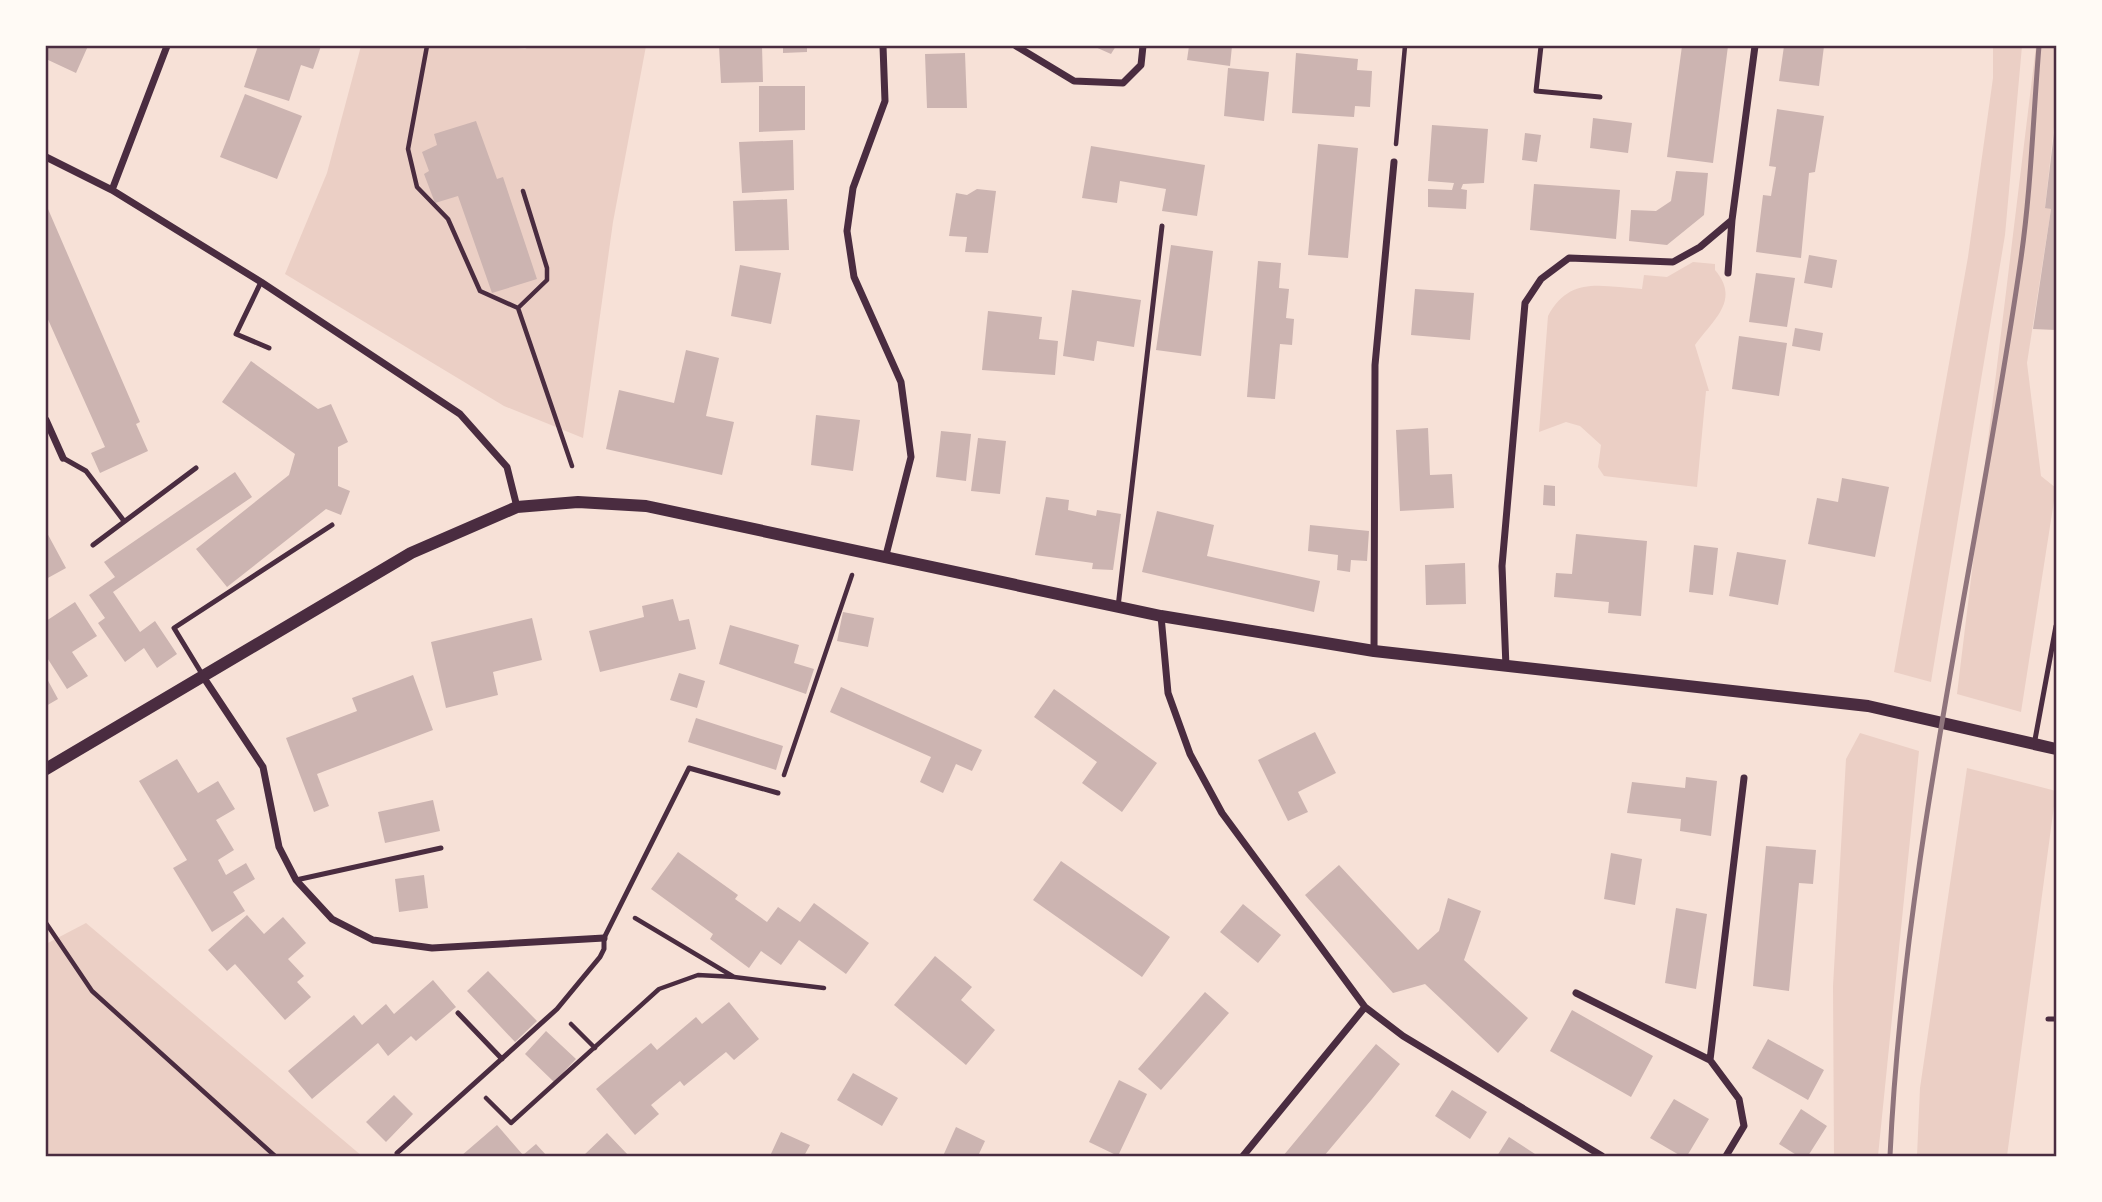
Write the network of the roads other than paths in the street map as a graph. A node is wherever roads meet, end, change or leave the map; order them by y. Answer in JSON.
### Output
{"nodes":[{"id":1,"x":167,"y":46,"type":"edge"},
{"id":2,"x":883,"y":46,"type":"edge"},
{"id":3,"x":1016,"y":46,"type":"edge"},
{"id":4,"x":1143,"y":46,"type":"edge"},
{"id":5,"x":1541,"y":46,"type":"edge"},
{"id":6,"x":1755,"y":46,"type":"edge"},
{"id":7,"x":1600,"y":97,"type":"dead end"},
{"id":8,"x":46,"y":157,"type":"edge"},
{"id":9,"x":1394,"y":162,"type":"road end"},
{"id":10,"x":112,"y":190,"type":"junction"},
{"id":11,"x":1732,"y":220,"type":"junction"},
{"id":12,"x":1161,"y":226,"type":"dead end"},
{"id":13,"x":1728,"y":272,"type":"dead end"},
{"id":14,"x":261,"y":282,"type":"junction"},
{"id":15,"x":269,"y":348,"type":"dead end"},
{"id":16,"x":46,"y":420,"type":"edge"},
{"id":17,"x":63,"y":458,"type":"joint"},
{"id":18,"x":197,"y":468,"type":"dead end"},
{"id":19,"x":517,"y":507,"type":"junction"},
{"id":20,"x":124,"y":521,"type":"junction"},
{"id":21,"x":332,"y":525,"type":"dead end"},
{"id":22,"x":93,"y":545,"type":"dead end"},
{"id":23,"x":884,"y":559,"type":"junction"},
{"id":24,"x":1118,"y":607,"type":"junction"},
{"id":25,"x":1161,"y":616,"type":"junction"},
{"id":26,"x":2056,"y":626,"type":"edge"},
{"id":27,"x":1374,"y":651,"type":"junction"},
{"id":28,"x":1507,"y":667,"type":"junction"},
{"id":29,"x":202,"y":674,"type":"junction"},
{"id":30,"x":2034,"y":745,"type":"junction"},
{"id":31,"x":2056,"y":749,"type":"edge"},
{"id":32,"x":46,"y":769,"type":"edge"},
{"id":33,"x":1744,"y":778,"type":"dead end"},
{"id":34,"x":778,"y":793,"type":"road end"},
{"id":35,"x":441,"y":848,"type":"dead end"},
{"id":36,"x":296,"y":880,"type":"junction"},
{"id":37,"x":604,"y":938,"type":"junction"},
{"id":38,"x":1576,"y":993,"type":"dead end"},
{"id":39,"x":1365,"y":1007,"type":"junction"},
{"id":40,"x":458,"y":1013,"type":"dead end"},
{"id":41,"x":2048,"y":1019,"type":"dead end"},
{"id":42,"x":2056,"y":1019,"type":"edge"},
{"id":43,"x":502,"y":1059,"type":"junction"},
{"id":44,"x":1710,"y":1060,"type":"junction"},
{"id":45,"x":397,"y":1153,"type":"dead end"},
{"id":46,"x":1243,"y":1157,"type":"edge"},
{"id":47,"x":1602,"y":1157,"type":"edge"},
{"id":48,"x":1726,"y":1157,"type":"edge"}],
"edges":[{"from":1,"to":10,"type":"street"},
{"from":2,"to":23,"type":"street"},
{"from":3,"to":4,"type":"street"},
{"from":5,"to":7,"type":"lane"},
{"from":6,"to":11,"type":"street"},
{"from":8,"to":10,"type":"street"},
{"from":9,"to":27,"type":"street"},
{"from":10,"to":14,"type":"street"},
{"from":11,"to":13,"type":"street"},
{"from":11,"to":28,"type":"street"},
{"from":12,"to":24,"type":"lane"},
{"from":14,"to":15,"type":"lane"},
{"from":14,"to":19,"type":"street"},
{"from":16,"to":17,"type":"street"},
{"from":17,"to":20,"type":"lane"},
{"from":18,"to":20,"type":"lane"},
{"from":19,"to":23,"type":"street"},
{"from":19,"to":29,"type":"street"},
{"from":20,"to":22,"type":"lane"},
{"from":21,"to":29,"type":"lane"},
{"from":23,"to":24,"type":"street"},
{"from":24,"to":25,"type":"street"},
{"from":25,"to":27,"type":"street"},
{"from":25,"to":39,"type":"street"},
{"from":26,"to":30,"type":"lane"},
{"from":27,"to":28,"type":"street"},
{"from":28,"to":30,"type":"street"},
{"from":29,"to":32,"type":"street"},
{"from":29,"to":36,"type":"street"},
{"from":30,"to":31,"type":"street"},
{"from":33,"to":44,"type":"street"},
{"from":34,"to":37,"type":"lane"},
{"from":35,"to":36,"type":"lane"},
{"from":36,"to":37,"type":"street"},
{"from":37,"to":43,"type":"lane"},
{"from":38,"to":44,"type":"street"},
{"from":39,"to":46,"type":"street"},
{"from":39,"to":47,"type":"street"},
{"from":40,"to":43,"type":"lane"},
{"from":41,"to":42,"type":"lane"},
{"from":43,"to":45,"type":"lane"},
{"from":44,"to":48,"type":"street"}]}
